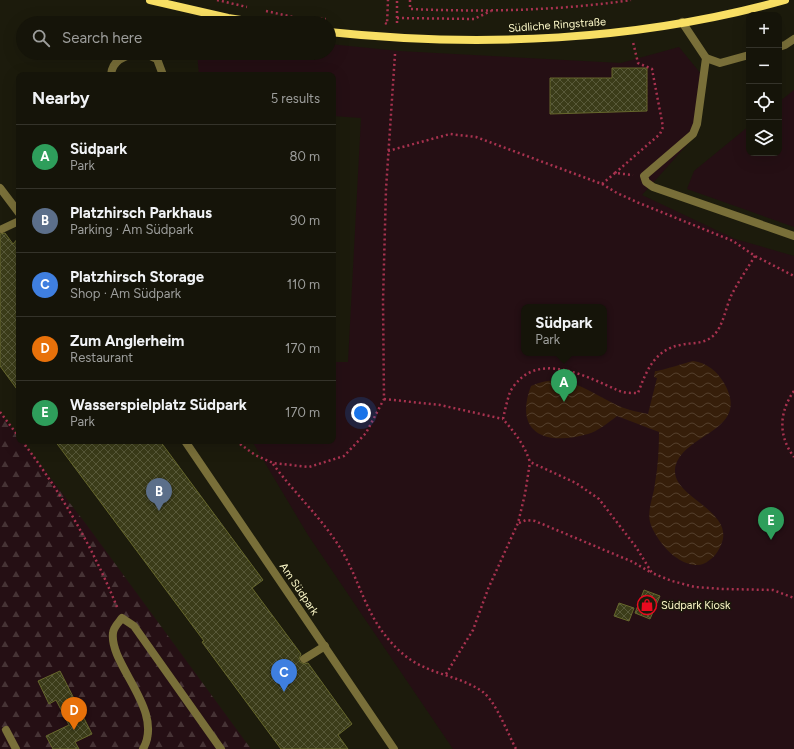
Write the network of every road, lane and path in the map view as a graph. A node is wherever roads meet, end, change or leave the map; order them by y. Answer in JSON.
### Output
{"nodes":[{"id":1,"x":150,"y":0,"type":"edge"},
{"id":2,"x":217,"y":0,"type":"edge"},
{"id":3,"x":388,"y":0,"type":"edge"},
{"id":4,"x":398,"y":0,"type":"edge"},
{"id":5,"x":410,"y":0,"type":"edge"},
{"id":6,"x":630,"y":0,"type":"edge"},
{"id":7,"x":785,"y":0,"type":"edge"},
{"id":8,"x":255,"y":8,"type":"dead end"},
{"id":9,"x":262,"y":10,"type":"dead end"},
{"id":10,"x":492,"y":11,"type":"junction"},
{"id":11,"x":219,"y":16,"type":"edge"},
{"id":12,"x":289,"y":16,"type":"edge"},
{"id":13,"x":397,"y":18,"type":"junction"},
{"id":14,"x":682,"y":22,"type":"junction"},
{"id":15,"x":379,"y":23,"type":"dead end"},
{"id":16,"x":397,"y":23,"type":"dead end"},
{"id":17,"x":630,"y":30,"type":"junction"},
{"id":18,"x":336,"y":33,"type":"edge"},
{"id":19,"x":794,"y":39,"type":"edge"},
{"id":20,"x":782,"y":45,"type":"edge"},
{"id":21,"x":395,"y":54,"type":"dead end"},
{"id":22,"x":746,"y":56,"type":"edge"},
{"id":23,"x":706,"y":58,"type":"junction"},
{"id":24,"x":119,"y":60,"type":"edge"},
{"id":25,"x":157,"y":60,"type":"edge"},
{"id":26,"x":111,"y":72,"type":"edge"},
{"id":27,"x":163,"y":72,"type":"edge"},
{"id":28,"x":388,"y":151,"type":"junction"},
{"id":29,"x":615,"y":173,"type":"junction"},
{"id":30,"x":644,"y":176,"type":"junction"},
{"id":31,"x":602,"y":184,"type":"junction"},
{"id":32,"x":0,"y":188,"type":"edge"},
{"id":33,"x":16,"y":209,"type":"edge"},
{"id":34,"x":16,"y":222,"type":"edge"},
{"id":35,"x":2,"y":229,"type":"dead end"},
{"id":36,"x":794,"y":236,"type":"edge"},
{"id":37,"x":755,"y":256,"type":"junction"},
{"id":38,"x":794,"y":276,"type":"edge"},
{"id":39,"x":794,"y":391,"type":"edge"},
{"id":40,"x":384,"y":399,"type":"junction"},
{"id":41,"x":0,"y":412,"type":"edge"},
{"id":42,"x":503,"y":419,"type":"junction"},
{"id":43,"x":16,"y":433,"type":"edge"},
{"id":44,"x":24,"y":444,"type":"edge"},
{"id":45,"x":187,"y":444,"type":"edge"},
{"id":46,"x":240,"y":444,"type":"edge"},
{"id":47,"x":794,"y":457,"type":"edge"},
{"id":48,"x":530,"y":462,"type":"junction"},
{"id":49,"x":273,"y":463,"type":"junction"},
{"id":50,"x":518,"y":523,"type":"junction"},
{"id":51,"x":652,"y":573,"type":"junction"},
{"id":52,"x":794,"y":598,"type":"edge"},
{"id":53,"x":122,"y":618,"type":"junction"},
{"id":54,"x":325,"y":646,"type":"junction"},
{"id":55,"x":304,"y":659,"type":"dead end"},
{"id":56,"x":446,"y":674,"type":"junction"},
{"id":57,"x":6,"y":730,"type":"dead end"},
{"id":58,"x":16,"y":749,"type":"edge"},
{"id":59,"x":143,"y":749,"type":"edge"},
{"id":60,"x":221,"y":749,"type":"edge"},
{"id":61,"x":394,"y":749,"type":"edge"},
{"id":62,"x":516,"y":749,"type":"edge"}],
"edges":[{"from":1,"to":11,"type":"main road"},
{"from":2,"to":8,"type":"path"},
{"from":3,"to":15,"type":"path"},
{"from":4,"to":13,"type":"path"},
{"from":5,"to":10,"type":"path"},
{"from":6,"to":10,"type":"path"},
{"from":7,"to":14,"type":"main road","name":"Südliche Ringstraße"},
{"from":9,"to":12,"type":"path"},
{"from":10,"to":13,"type":"path"},
{"from":13,"to":16,"type":"path"},
{"from":14,"to":17,"type":"main road","name":"Südliche Ringstraße"},
{"from":14,"to":23,"type":"street"},
{"from":17,"to":18,"type":"main road","name":"Südliche Ringstraße"},
{"from":17,"to":29,"type":"path"},
{"from":19,"to":20,"type":"street"},
{"from":21,"to":28,"type":"path"},
{"from":22,"to":23,"type":"street"},
{"from":23,"to":30,"type":"street"},
{"from":24,"to":26,"type":"street"},
{"from":25,"to":27,"type":"street"},
{"from":28,"to":31,"type":"path"},
{"from":28,"to":40,"type":"path"},
{"from":29,"to":30,"type":"path"},
{"from":29,"to":31,"type":"path"},
{"from":30,"to":36,"type":"street"},
{"from":31,"to":37,"type":"path"},
{"from":32,"to":33,"type":"street"},
{"from":34,"to":35,"type":"street"},
{"from":37,"to":38,"type":"path"},
{"from":37,"to":42,"type":"path"},
{"from":39,"to":47,"type":"path"},
{"from":40,"to":42,"type":"path"},
{"from":40,"to":49,"type":"path"},
{"from":41,"to":43,"type":"path"},
{"from":42,"to":48,"type":"path"},
{"from":44,"to":53,"type":"path"},
{"from":45,"to":54,"type":"street","name":"Am Südpark"},
{"from":46,"to":49,"type":"path"},
{"from":48,"to":50,"type":"path"},
{"from":48,"to":51,"type":"path"},
{"from":49,"to":56,"type":"path"},
{"from":50,"to":51,"type":"path"},
{"from":50,"to":56,"type":"path"},
{"from":51,"to":52,"type":"path"},
{"from":53,"to":59,"type":"street"},
{"from":53,"to":60,"type":"street"},
{"from":54,"to":55,"type":"street"},
{"from":54,"to":61,"type":"street","name":"Am Südpark"},
{"from":56,"to":62,"type":"path"},
{"from":57,"to":58,"type":"street"}]}
